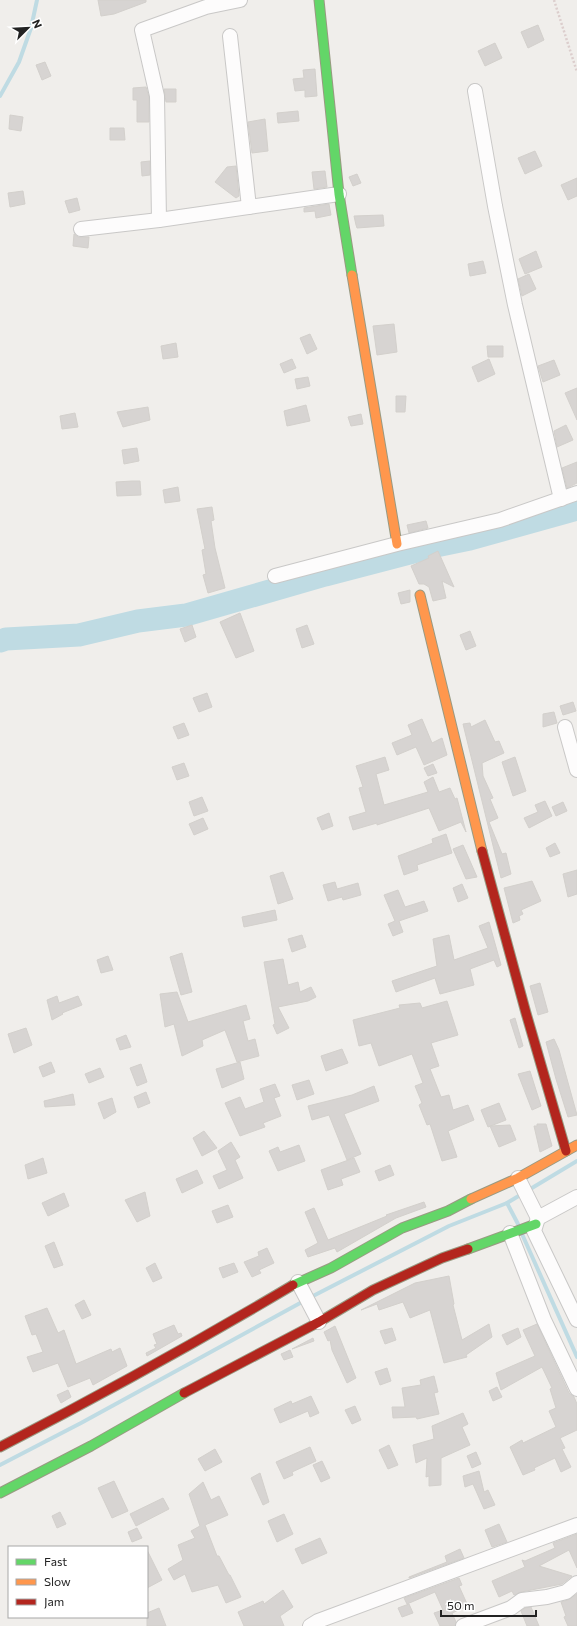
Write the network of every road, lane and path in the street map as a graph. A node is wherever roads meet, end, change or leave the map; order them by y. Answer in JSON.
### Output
{"nodes":[{"id":1,"x":240,"y":0,"type":"edge"},
{"id":2,"x":319,"y":0,"type":"edge"},
{"id":3,"x":554,"y":0,"type":"edge"},
{"id":4,"x":230,"y":36,"type":"dead end"},
{"id":5,"x":577,"y":72,"type":"edge"},
{"id":6,"x":475,"y":91,"type":"dead end"},
{"id":7,"x":338,"y":194,"type":"junction"},
{"id":8,"x":249,"y":207,"type":"junction"},
{"id":9,"x":159,"y":220,"type":"junction"},
{"id":10,"x":81,"y":229,"type":"dead end"},
{"id":11,"x":577,"y":493,"type":"edge"},
{"id":12,"x":561,"y":499,"type":"junction"},
{"id":13,"x":397,"y":544,"type":"junction"},
{"id":14,"x":275,"y":576,"type":"dead end"},
{"id":15,"x":420,"y":595,"type":"dead end"},
{"id":16,"x":566,"y":727,"type":"dead end"},
{"id":17,"x":577,"y":770,"type":"edge"},
{"id":18,"x":577,"y":1145,"type":"edge"},
{"id":19,"x":566,"y":1151,"type":"junction"},
{"id":20,"x":518,"y":1178,"type":"junction"},
{"id":21,"x":577,"y":1197,"type":"edge"},
{"id":22,"x":537,"y":1221,"type":"junction"},
{"id":23,"x":510,"y":1233,"type":"junction"},
{"id":24,"x":298,"y":1282,"type":"junction"},
{"id":25,"x":577,"y":1320,"type":"edge"},
{"id":26,"x":319,"y":1322,"type":"junction"},
{"id":27,"x":577,"y":1389,"type":"edge"},
{"id":28,"x":0,"y":1447,"type":"edge"},
{"id":29,"x":0,"y":1494,"type":"edge"},
{"id":30,"x":577,"y":1525,"type":"edge"},
{"id":31,"x":577,"y":1583,"type":"edge"},
{"id":32,"x":310,"y":1626,"type":"edge"},
{"id":33,"x":463,"y":1626,"type":"edge"}],
"edges":[{"from":1,"to":9,"type":"street"},
{"from":2,"to":7,"type":"street"},
{"from":3,"to":5,"type":"path"},
{"from":4,"to":8,"type":"street"},
{"from":6,"to":12,"type":"street"},
{"from":7,"to":8,"type":"street"},
{"from":7,"to":13,"type":"street"},
{"from":8,"to":9,"type":"street"},
{"from":9,"to":10,"type":"street"},
{"from":11,"to":12,"type":"street"},
{"from":12,"to":13,"type":"street"},
{"from":13,"to":14,"type":"street"},
{"from":15,"to":19,"type":"street"},
{"from":16,"to":17,"type":"street"},
{"from":18,"to":19,"type":"street"},
{"from":19,"to":20,"type":"street"},
{"from":20,"to":22,"type":"street"},
{"from":20,"to":24,"type":"street"},
{"from":21,"to":22,"type":"street"},
{"from":22,"to":23,"type":"street"},
{"from":22,"to":25,"type":"street"},
{"from":23,"to":26,"type":"street"},
{"from":23,"to":27,"type":"street"},
{"from":24,"to":26,"type":"street"},
{"from":24,"to":28,"type":"street"},
{"from":26,"to":29,"type":"street"},
{"from":30,"to":32,"type":"street"},
{"from":31,"to":33,"type":"street"}]}
